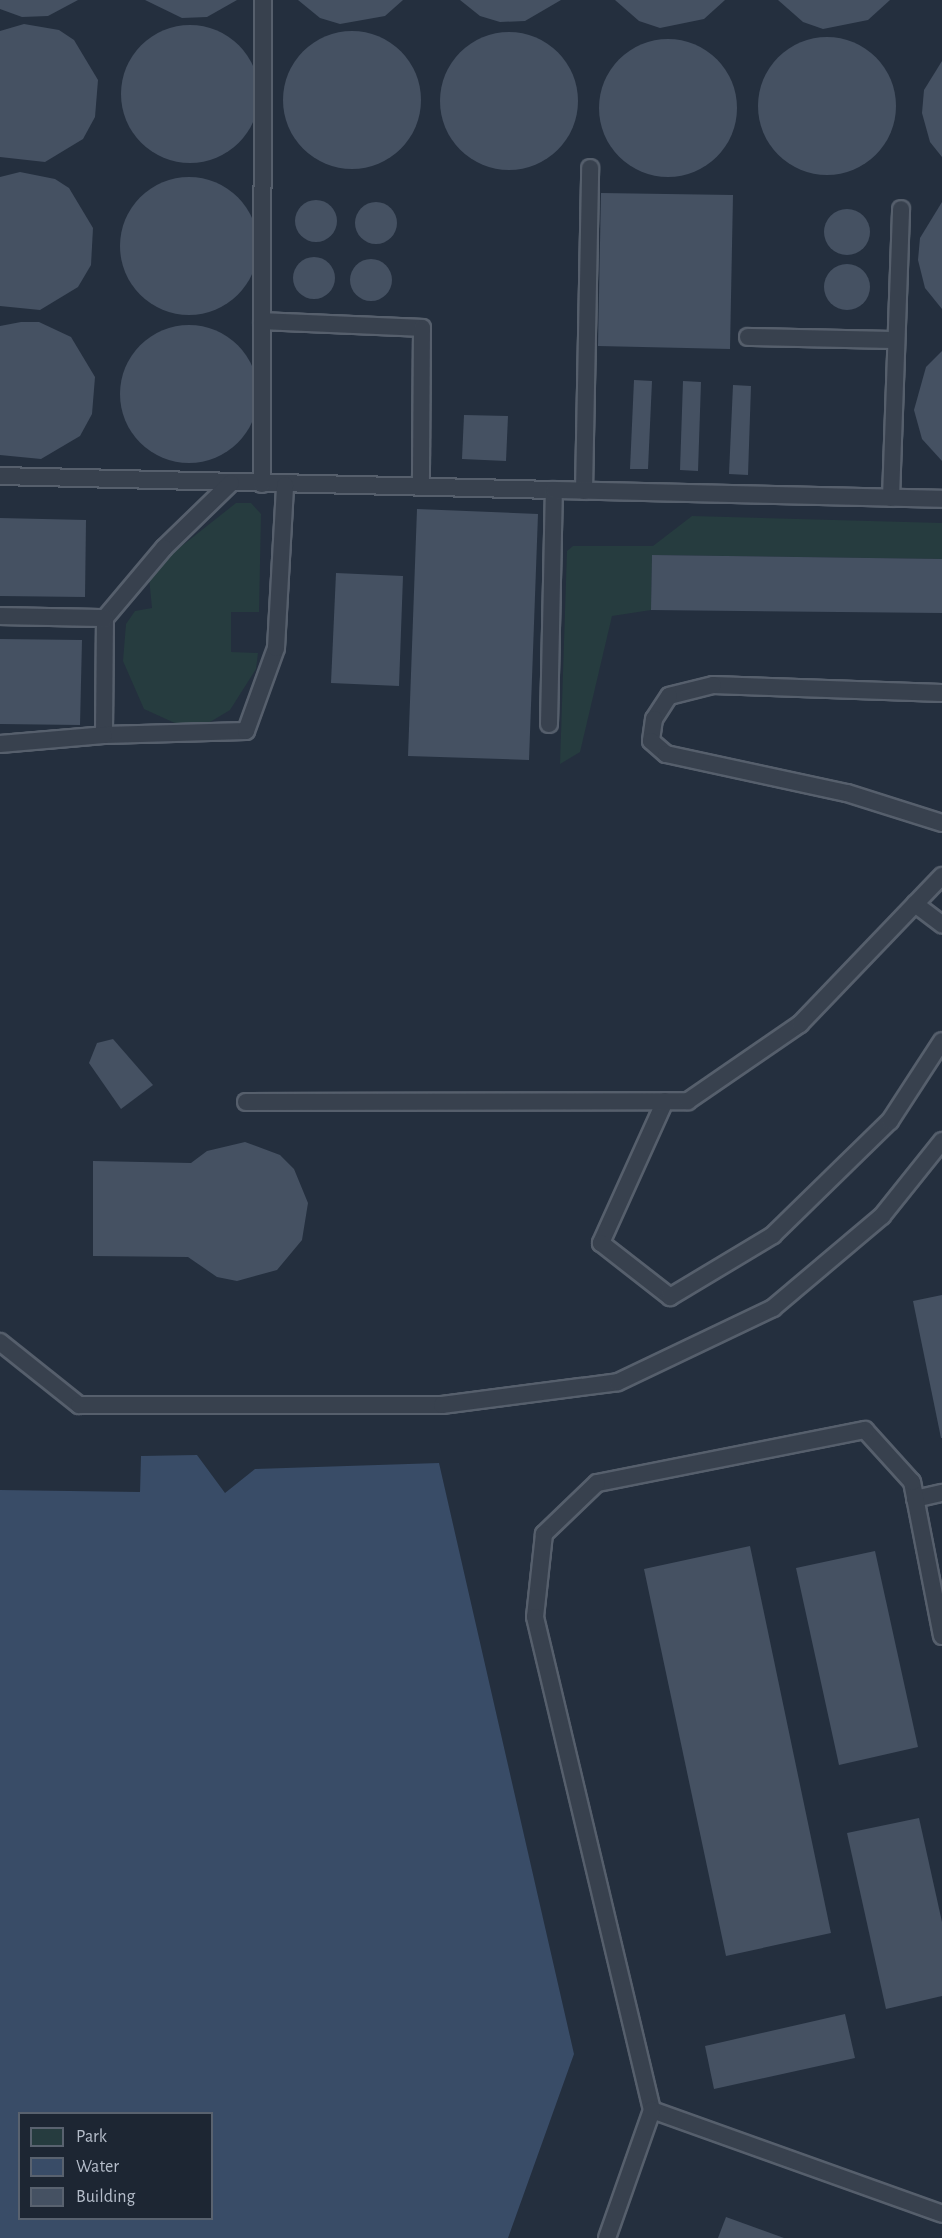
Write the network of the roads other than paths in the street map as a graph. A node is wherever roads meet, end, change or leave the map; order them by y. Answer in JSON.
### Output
{"nodes":[{"id":1,"x":263,"y":0,"type":"edge"},
{"id":2,"x":590,"y":168,"type":"dead end"},
{"id":3,"x":901,"y":209,"type":"dead end"},
{"id":4,"x":262,"y":321,"type":"junction"},
{"id":5,"x":748,"y":337,"type":"dead end"},
{"id":6,"x":897,"y":340,"type":"junction"},
{"id":7,"x":0,"y":476,"type":"edge"},
{"id":8,"x":231,"y":483,"type":"junction"},
{"id":9,"x":262,"y":484,"type":"junction"},
{"id":10,"x":285,"y":485,"type":"junction"},
{"id":11,"x":421,"y":487,"type":"junction"},
{"id":12,"x":554,"y":490,"type":"junction"},
{"id":13,"x":584,"y":491,"type":"junction"},
{"id":14,"x":891,"y":498,"type":"junction"},
{"id":15,"x":942,"y":500,"type":"edge"},
{"id":16,"x":0,"y":616,"type":"edge"},
{"id":17,"x":105,"y":618,"type":"junction"},
{"id":18,"x":942,"y":693,"type":"edge"},
{"id":19,"x":549,"y":724,"type":"dead end"},
{"id":20,"x":104,"y":735,"type":"junction"},
{"id":21,"x":0,"y":744,"type":"edge"},
{"id":22,"x":942,"y":823,"type":"edge"},
{"id":23,"x":942,"y":876,"type":"edge"},
{"id":24,"x":915,"y":904,"type":"junction"},
{"id":25,"x":942,"y":924,"type":"edge"},
{"id":26,"x":942,"y":1041,"type":"edge"},
{"id":27,"x":665,"y":1101,"type":"junction"},
{"id":28,"x":246,"y":1102,"type":"dead end"},
{"id":29,"x":942,"y":1141,"type":"edge"},
{"id":30,"x":0,"y":1342,"type":"edge"},
{"id":31,"x":942,"y":1493,"type":"edge"},
{"id":32,"x":915,"y":1499,"type":"junction"},
{"id":33,"x":942,"y":1636,"type":"edge"},
{"id":34,"x":652,"y":2110,"type":"junction"},
{"id":35,"x":942,"y":2214,"type":"edge"},
{"id":36,"x":607,"y":2238,"type":"edge"}],
"edges":[{"from":1,"to":4,"type":"lane"},
{"from":2,"to":13,"type":"lane"},
{"from":3,"to":6,"type":"lane"},
{"from":4,"to":9,"type":"lane"},
{"from":4,"to":11,"type":"lane"},
{"from":5,"to":6,"type":"lane"},
{"from":6,"to":14,"type":"lane"},
{"from":7,"to":8,"type":"lane"},
{"from":8,"to":9,"type":"lane"},
{"from":8,"to":17,"type":"lane"},
{"from":9,"to":10,"type":"lane"},
{"from":10,"to":11,"type":"lane"},
{"from":10,"to":20,"type":"lane"},
{"from":11,"to":12,"type":"lane"},
{"from":12,"to":13,"type":"lane"},
{"from":12,"to":19,"type":"lane"},
{"from":13,"to":14,"type":"lane"},
{"from":14,"to":15,"type":"lane"},
{"from":16,"to":17,"type":"lane"},
{"from":17,"to":20,"type":"lane"},
{"from":18,"to":22,"type":"lane"},
{"from":20,"to":21,"type":"lane"},
{"from":23,"to":24,"type":"lane"},
{"from":24,"to":25,"type":"lane"},
{"from":24,"to":27,"type":"lane"},
{"from":26,"to":27,"type":"lane"},
{"from":27,"to":28,"type":"lane"},
{"from":29,"to":30,"type":"lane"},
{"from":31,"to":32,"type":"lane"},
{"from":32,"to":33,"type":"lane"},
{"from":32,"to":34,"type":"lane"},
{"from":34,"to":35,"type":"lane"},
{"from":34,"to":36,"type":"lane"}]}
